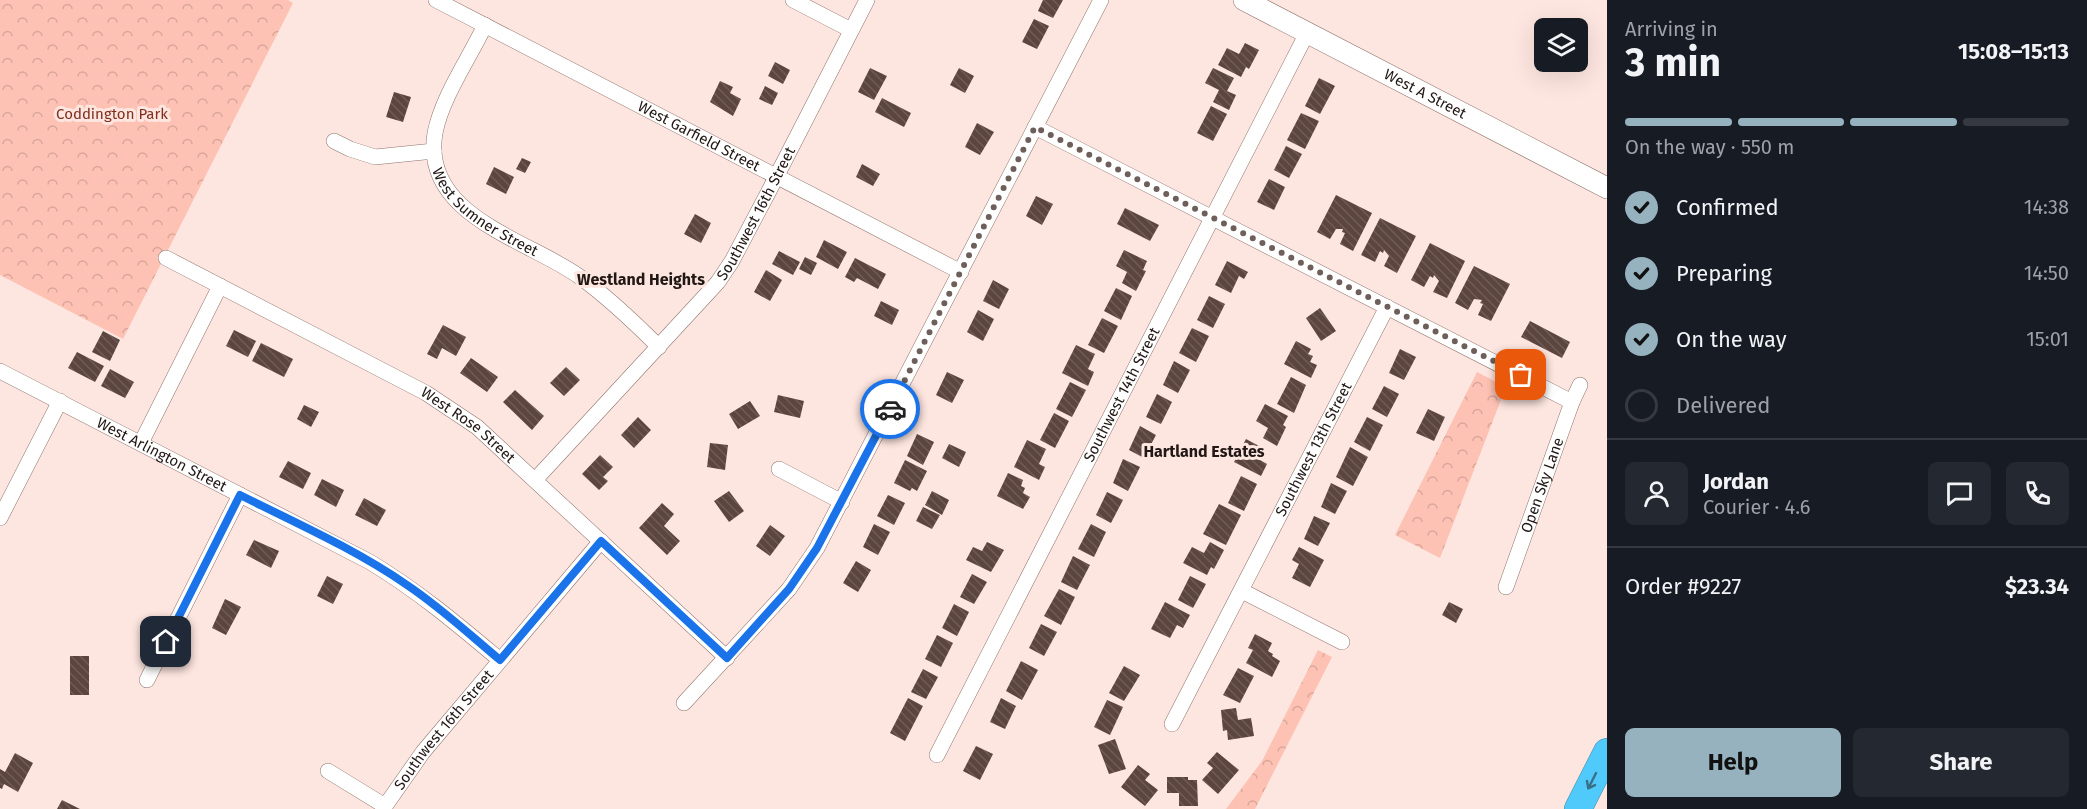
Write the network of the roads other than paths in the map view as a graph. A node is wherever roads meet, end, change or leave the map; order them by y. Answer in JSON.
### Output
{"nodes":[{"id":1,"x":436,"y":0,"type":"edge"},
{"id":2,"x":793,"y":0,"type":"edge"},
{"id":3,"x":867,"y":0,"type":"edge"},
{"id":4,"x":1101,"y":0,"type":"edge"},
{"id":5,"x":1244,"y":0,"type":"edge"},
{"id":6,"x":485,"y":25,"type":"junction"},
{"id":7,"x":851,"y":30,"type":"junction"},
{"id":8,"x":1307,"y":33,"type":"junction"},
{"id":9,"x":1035,"y":127,"type":"junction"},
{"id":10,"x":334,"y":141,"type":"dead end"},
{"id":11,"x":434,"y":151,"type":"junction"},
{"id":12,"x":777,"y":176,"type":"junction"},
{"id":13,"x":1607,"y":188,"type":"edge"},
{"id":14,"x":1212,"y":218,"type":"junction"},
{"id":15,"x":166,"y":258,"type":"dead end"},
{"id":16,"x":961,"y":272,"type":"junction"},
{"id":17,"x":220,"y":286,"type":"junction"},
{"id":18,"x":1387,"y":307,"type":"junction"},
{"id":19,"x":659,"y":347,"type":"junction"},
{"id":20,"x":0,"y":370,"type":"edge"},
{"id":21,"x":1580,"y":385,"type":"dead end"},
{"id":22,"x":60,"y":401,"type":"junction"},
{"id":23,"x":1572,"y":402,"type":"junction"},
{"id":24,"x":141,"y":443,"type":"junction"},
{"id":25,"x":779,"y":469,"type":"dead end"},
{"id":26,"x":535,"y":480,"type":"junction"},
{"id":27,"x":240,"y":495,"type":"junction"},
{"id":28,"x":842,"y":502,"type":"junction"},
{"id":29,"x":0,"y":518,"type":"edge"},
{"id":30,"x":601,"y":541,"type":"junction"},
{"id":31,"x":1506,"y":587,"type":"dead end"},
{"id":32,"x":1242,"y":591,"type":"junction"},
{"id":33,"x":1342,"y":642,"type":"dead end"},
{"id":34,"x":727,"y":658,"type":"junction"},
{"id":35,"x":500,"y":660,"type":"junction"},
{"id":36,"x":147,"y":680,"type":"dead end"},
{"id":37,"x":684,"y":703,"type":"dead end"},
{"id":38,"x":1172,"y":724,"type":"dead end"},
{"id":39,"x":1607,"y":752,"type":"edge"},
{"id":40,"x":937,"y":755,"type":"dead end"},
{"id":41,"x":328,"y":771,"type":"dead end"},
{"id":42,"x":384,"y":807,"type":"edge"},
{"id":43,"x":1578,"y":809,"type":"edge"}],
"edges":[{"from":1,"to":6,"type":"street","name":"West Garfield Street"},
{"from":2,"to":7,"type":"street"},
{"from":3,"to":7,"type":"street","name":"Southwest 16th Street"},
{"from":4,"to":9,"type":"street"},
{"from":5,"to":8,"type":"main road","name":"West A Street"},
{"from":6,"to":11,"type":"street","name":"West Sumner Street"},
{"from":6,"to":12,"type":"street","name":"West Garfield Street"},
{"from":7,"to":12,"type":"street","name":"Southwest 16th Street"},
{"from":8,"to":13,"type":"main road","name":"West A Street"},
{"from":8,"to":14,"type":"street","name":"Southwest 14th Street"},
{"from":9,"to":14,"type":"street"},
{"from":9,"to":16,"type":"street"},
{"from":10,"to":11,"type":"street"},
{"from":11,"to":19,"type":"street","name":"West Sumner Street"},
{"from":12,"to":16,"type":"street","name":"West Garfield Street"},
{"from":12,"to":19,"type":"street","name":"Southwest 16th Street"},
{"from":14,"to":18,"type":"street"},
{"from":14,"to":40,"type":"street","name":"Southwest 14th Street"},
{"from":15,"to":17,"type":"street","name":"West Rose Street"},
{"from":16,"to":28,"type":"street"},
{"from":17,"to":24,"type":"street"},
{"from":17,"to":26,"type":"street","name":"West Rose Street"},
{"from":18,"to":23,"type":"street"},
{"from":18,"to":32,"type":"street","name":"Southwest 13th Street"},
{"from":19,"to":26,"type":"street","name":"Southwest 16th Street"},
{"from":20,"to":22,"type":"street","name":"West Arlington Street"},
{"from":21,"to":23,"type":"street","name":"Open Sky Lane"},
{"from":22,"to":24,"type":"street","name":"West Arlington Street"},
{"from":22,"to":29,"type":"street"},
{"from":23,"to":31,"type":"street","name":"Open Sky Lane"},
{"from":24,"to":27,"type":"street","name":"West Arlington Street"},
{"from":25,"to":28,"type":"street"},
{"from":26,"to":30,"type":"street","name":"West Rose Street"},
{"from":27,"to":35,"type":"street","name":"West Arlington Street"},
{"from":27,"to":36,"type":"street"},
{"from":28,"to":34,"type":"street"},
{"from":30,"to":34,"type":"street","name":"West Rose Street"},
{"from":30,"to":35,"type":"street","name":"Southwest 16th Street"},
{"from":32,"to":33,"type":"street"},
{"from":32,"to":38,"type":"street","name":"Southwest 13th Street"},
{"from":34,"to":37,"type":"street"},
{"from":35,"to":42,"type":"street","name":"Southwest 16th Street"},
{"from":39,"to":43,"type":"highway","one_way":true},
{"from":41,"to":42,"type":"street"}]}
